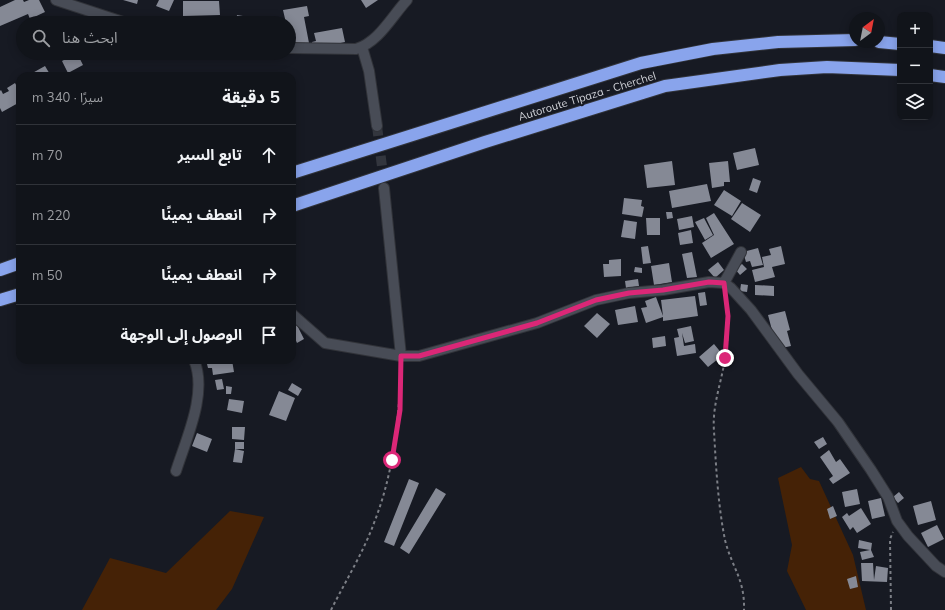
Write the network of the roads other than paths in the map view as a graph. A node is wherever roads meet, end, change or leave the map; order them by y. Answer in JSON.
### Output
{"nodes":[{"id":1,"x":56,"y":0,"type":"edge"},
{"id":2,"x":408,"y":0,"type":"edge"},
{"id":3,"x":105,"y":16,"type":"edge"},
{"id":4,"x":849,"y":40,"type":"edge"},
{"id":5,"x":885,"y":43,"type":"edge"},
{"id":6,"x":897,"y":44,"type":"edge"},
{"id":7,"x":933,"y":46,"type":"edge"},
{"id":8,"x":362,"y":47,"type":"junction"},
{"id":9,"x":296,"y":48,"type":"edge"},
{"id":10,"x":945,"y":48,"type":"edge"},
{"id":11,"x":897,"y":70,"type":"edge"},
{"id":12,"x":933,"y":75,"type":"edge"},
{"id":13,"x":945,"y":77,"type":"edge"},
{"id":14,"x":377,"y":126,"type":"tunnel mouth"},
{"id":15,"x":296,"y":172,"type":"edge"},
{"id":16,"x":384,"y":188,"type":"tunnel mouth"},
{"id":17,"x":296,"y":205,"type":"edge"},
{"id":18,"x":741,"y":252,"type":"dead end"},
{"id":19,"x":16,"y":264,"type":"edge"},
{"id":20,"x":0,"y":270,"type":"edge"},
{"id":21,"x":724,"y":283,"type":"junction"},
{"id":22,"x":16,"y":295,"type":"edge"},
{"id":23,"x":0,"y":300,"type":"edge"},
{"id":24,"x":296,"y":318,"type":"edge"},
{"id":25,"x":401,"y":356,"type":"junction"},
{"id":26,"x":196,"y":364,"type":"edge"},
{"id":27,"x":176,"y":471,"type":"dead end"},
{"id":28,"x":945,"y":572,"type":"edge"}],
"edges":[{"from":1,"to":3,"type":"street"},
{"from":2,"to":8,"type":"street"},
{"from":4,"to":15,"type":"highway","name":"Autoroute Tipaza - Cherchel"},
{"from":5,"to":6,"type":"highway"},
{"from":7,"to":10,"type":"highway"},
{"from":8,"to":9,"type":"street"},
{"from":8,"to":14,"type":"street"},
{"from":11,"to":17,"type":"highway","name":"Autoroute Tipaza - Cherchel"},
{"from":12,"to":13,"type":"highway"},
{"from":16,"to":25,"type":"street"},
{"from":18,"to":21,"type":"street"},
{"from":19,"to":20,"type":"highway"},
{"from":21,"to":25,"type":"street"},
{"from":21,"to":28,"type":"street"},
{"from":22,"to":23,"type":"highway"},
{"from":24,"to":25,"type":"street"},
{"from":26,"to":27,"type":"street"}]}
